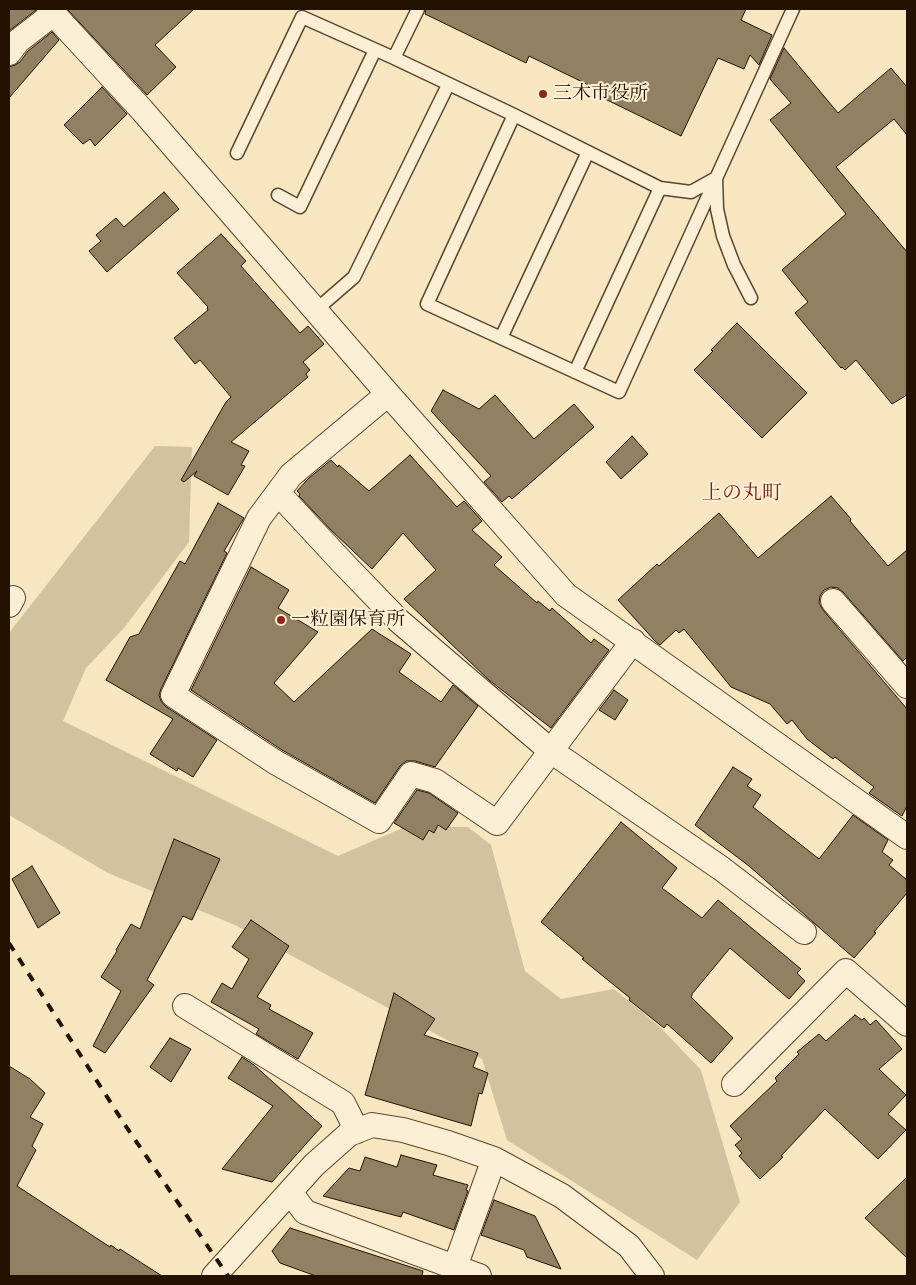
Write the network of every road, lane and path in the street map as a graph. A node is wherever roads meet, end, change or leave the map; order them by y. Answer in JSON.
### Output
{"nodes":[{"id":1,"x":418,"y":9,"type":"edge"},
{"id":2,"x":793,"y":9,"type":"edge"},
{"id":3,"x":51,"y":11,"type":"edge"},
{"id":4,"x":375,"y":50,"type":"junction"},
{"id":5,"x":9,"y":53,"type":"edge"},
{"id":6,"x":394,"y":58,"type":"junction"},
{"id":7,"x":448,"y":85,"type":"junction"},
{"id":8,"x":514,"y":115,"type":"junction"},
{"id":9,"x":588,"y":152,"type":"junction"},
{"id":10,"x":238,"y":153,"type":"dead end"},
{"id":11,"x":716,"y":178,"type":"junction"},
{"id":12,"x":660,"y":188,"type":"junction"},
{"id":13,"x":278,"y":195,"type":"dead end"},
{"id":14,"x":751,"y":298,"type":"dead end"},
{"id":15,"x":316,"y":310,"type":"junction"},
{"id":16,"x":501,"y":338,"type":"junction"},
{"id":17,"x":575,"y":372,"type":"junction"},
{"id":18,"x":388,"y":394,"type":"junction"},
{"id":19,"x":278,"y":493,"type":"junction"},
{"id":20,"x":834,"y":601,"type":"dead end"},
{"id":21,"x":633,"y":641,"type":"junction"},
{"id":22,"x":907,"y":686,"type":"edge"},
{"id":23,"x":551,"y":751,"type":"junction"},
{"id":24,"x":907,"y":837,"type":"edge"},
{"id":25,"x":804,"y":932,"type":"dead end"},
{"id":26,"x":185,"y":1006,"type":"dead end"},
{"id":27,"x":907,"y":1024,"type":"edge"},
{"id":28,"x":734,"y":1084,"type":"dead end"},
{"id":29,"x":356,"y":1131,"type":"junction"},
{"id":30,"x":494,"y":1158,"type":"junction"},
{"id":31,"x":290,"y":1192,"type":"junction"},
{"id":32,"x":455,"y":1267,"type":"junction"},
{"id":33,"x":214,"y":1276,"type":"edge"},
{"id":34,"x":479,"y":1276,"type":"edge"},
{"id":35,"x":652,"y":1276,"type":"edge"}],
"edges":[{"from":1,"to":6,"type":"lane"},
{"from":2,"to":11,"type":"lane"},
{"from":3,"to":5,"type":"street"},
{"from":3,"to":15,"type":"street"},
{"from":4,"to":6,"type":"lane"},
{"from":4,"to":10,"type":"lane"},
{"from":4,"to":13,"type":"lane"},
{"from":6,"to":7,"type":"lane"},
{"from":7,"to":8,"type":"lane"},
{"from":7,"to":15,"type":"lane"},
{"from":8,"to":9,"type":"lane"},
{"from":8,"to":16,"type":"lane"},
{"from":9,"to":12,"type":"lane"},
{"from":9,"to":16,"type":"lane"},
{"from":11,"to":12,"type":"lane"},
{"from":11,"to":14,"type":"lane"},
{"from":11,"to":17,"type":"lane"},
{"from":12,"to":17,"type":"lane"},
{"from":15,"to":18,"type":"street"},
{"from":16,"to":17,"type":"lane"},
{"from":18,"to":19,"type":"street"},
{"from":18,"to":21,"type":"street"},
{"from":19,"to":23,"type":"street"},
{"from":19,"to":23,"type":"street"},
{"from":20,"to":22,"type":"street"},
{"from":21,"to":23,"type":"street"},
{"from":21,"to":24,"type":"street"},
{"from":23,"to":25,"type":"street"},
{"from":26,"to":29,"type":"street"},
{"from":27,"to":28,"type":"street"},
{"from":29,"to":30,"type":"street"},
{"from":29,"to":31,"type":"street"},
{"from":30,"to":32,"type":"street"},
{"from":30,"to":35,"type":"street"},
{"from":31,"to":32,"type":"street"},
{"from":31,"to":33,"type":"street"},
{"from":32,"to":34,"type":"street"}]}
